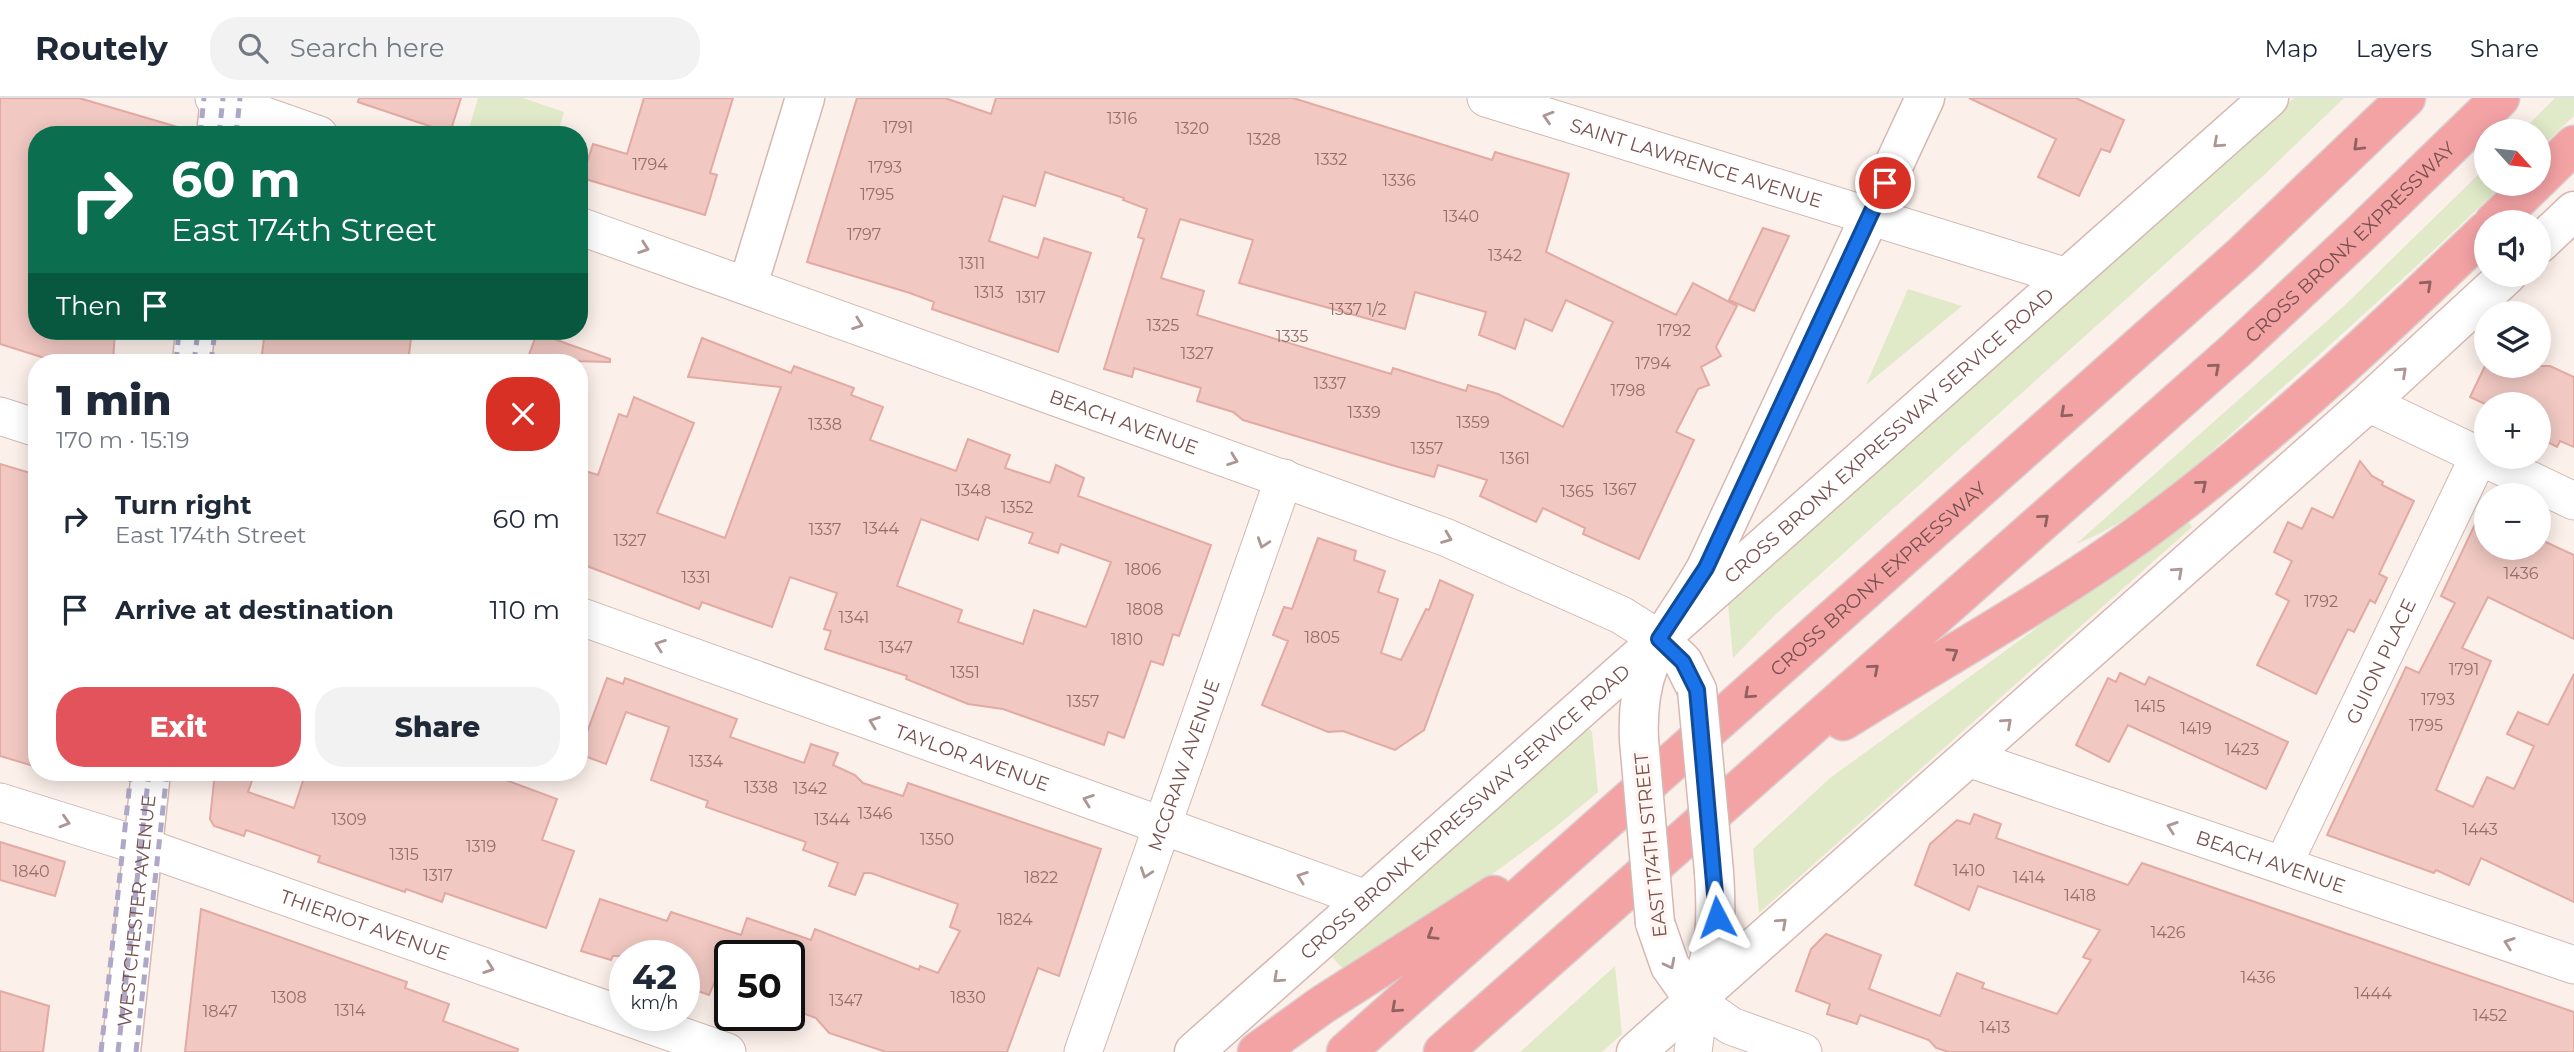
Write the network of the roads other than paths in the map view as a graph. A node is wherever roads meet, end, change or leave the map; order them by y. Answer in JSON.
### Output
{"nodes":[{"id":1,"x":805,"y":98,"type":"edge"},
{"id":2,"x":1486,"y":98,"type":"edge"},
{"id":3,"x":1925,"y":98,"type":"edge"},
{"id":4,"x":2269,"y":98,"type":"edge"},
{"id":5,"x":2406,"y":98,"type":"edge"},
{"id":6,"x":2500,"y":98,"type":"edge"},
{"id":7,"x":218,"y":108,"type":"edge"},
{"id":8,"x":285,"y":126,"type":"edge"},
{"id":9,"x":2574,"y":145,"type":"edge"},
{"id":10,"x":2552,"y":166,"type":"edge"},
{"id":11,"x":2521,"y":196,"type":"edge"},
{"id":12,"x":2507,"y":210,"type":"edge"},
{"id":13,"x":2574,"y":211,"type":"edge"},
{"id":14,"x":1871,"y":216,"type":"junction"},
{"id":15,"x":588,"y":229,"type":"edge"},
{"id":16,"x":2551,"y":233,"type":"edge"},
{"id":17,"x":2474,"y":242,"type":"edge"},
{"id":18,"x":2067,"y":277,"type":"junction"},
{"id":19,"x":748,"y":285,"type":"junction"},
{"id":20,"x":2494,"y":287,"type":"edge"},
{"id":21,"x":2368,"y":403,"type":"junction"},
{"id":22,"x":0,"y":416,"type":"edge"},
{"id":23,"x":28,"y":425,"type":"edge"},
{"id":24,"x":2474,"y":454,"type":"edge"},
{"id":25,"x":2474,"y":466,"type":"edge"},
{"id":26,"x":2506,"y":469,"type":"edge"},
{"id":27,"x":1284,"y":478,"type":"junction"},
{"id":28,"x":2574,"y":501,"type":"edge"},
{"id":29,"x":588,"y":619,"type":"edge"},
{"id":30,"x":1659,"y":639,"type":"junction"},
{"id":31,"x":1968,"y":758,"type":"junction"},
{"id":32,"x":1749,"y":779,"type":"junction"},
{"id":33,"x":150,"y":781,"type":"edge"},
{"id":34,"x":0,"y":802,"type":"edge"},
{"id":35,"x":1162,"y":827,"type":"junction"},
{"id":36,"x":1593,"y":832,"type":"junction"},
{"id":37,"x":144,"y":847,"type":"junction"},
{"id":38,"x":2283,"y":865,"type":"junction"},
{"id":39,"x":1366,"y":900,"type":"junction"},
{"id":40,"x":1573,"y":936,"type":"junction"},
{"id":41,"x":2574,"y":965,"type":"edge"},
{"id":42,"x":1694,"y":1000,"type":"junction"},
{"id":43,"x":121,"y":1052,"type":"edge"},
{"id":44,"x":727,"y":1052,"type":"edge"},
{"id":45,"x":1083,"y":1052,"type":"edge"},
{"id":46,"x":1194,"y":1052,"type":"edge"},
{"id":47,"x":1257,"y":1052,"type":"edge"},
{"id":48,"x":1346,"y":1052,"type":"edge"},
{"id":49,"x":1443,"y":1052,"type":"edge"},
{"id":50,"x":1479,"y":1052,"type":"edge"},
{"id":51,"x":1636,"y":1052,"type":"edge"},
{"id":52,"x":1693,"y":1052,"type":"edge"},
{"id":53,"x":1803,"y":1052,"type":"edge"}],
"edges":[{"from":1,"to":19,"type":"main road"},
{"from":14,"to":2,"type":"street","name":"SAINT LAWRENCE AVENUE","one_way":true},
{"from":3,"to":14,"type":"main road","name":"EAST 174TH STREET"},
{"from":4,"to":18,"type":"main road","name":"CROSS BRONX EXPRESSWAY SERVICE ROAD","one_way":true},
{"from":5,"to":36,"type":"highway","name":"CROSS BRONX EXPRESSWAY","one_way":true},
{"from":32,"to":6,"type":"highway","name":"CROSS BRONX EXPRESSWAY","one_way":true},
{"from":7,"to":8,"type":"street"},
{"from":9,"to":10,"type":"highway"},
{"from":11,"to":12,"type":"highway"},
{"from":13,"to":16,"type":"main road"},
{"from":14,"to":18,"type":"street","name":"SAINT LAWRENCE AVENUE"},
{"from":14,"to":30,"type":"main road","name":"EAST 174TH STREET"},
{"from":15,"to":19,"type":"street","name":"BEACH AVENUE","one_way":true},
{"from":32,"to":17,"type":"highway","one_way":true},
{"from":18,"to":30,"type":"main road","name":"CROSS BRONX EXPRESSWAY SERVICE ROAD"},
{"from":19,"to":27,"type":"street","name":"BEACH AVENUE","one_way":true},
{"from":21,"to":20,"type":"main road","one_way":true},
{"from":21,"to":24,"type":"street"},
{"from":31,"to":21,"type":"main road","one_way":true},
{"from":22,"to":23,"type":"street"},
{"from":25,"to":38,"type":"street","name":"GUION PLACE"},
{"from":26,"to":28,"type":"street"},
{"from":27,"to":30,"type":"street","name":"BEACH AVENUE","one_way":true},
{"from":27,"to":35,"type":"street","name":"MCGRAW AVENUE","one_way":true},
{"from":35,"to":29,"type":"street","name":"TAYLOR AVENUE","one_way":true},
{"from":30,"to":39,"type":"main road","name":"CROSS BRONX EXPRESSWAY SERVICE ROAD"},
{"from":30,"to":42,"type":"main road","name":"EAST 174TH STREET","one_way":true,"bridge":true},
{"from":30,"to":42,"type":"main road","bridge":true},
{"from":38,"to":31,"type":"street","name":"BEACH AVENUE","one_way":true},
{"from":42,"to":31,"type":"main road","one_way":true},
{"from":32,"to":40,"type":"highway","name":"CROSS BRONX EXPRESSWAY"},
{"from":33,"to":37,"type":"main road","name":"WESTCHESTER AVENUE"},
{"from":34,"to":37,"type":"street","name":"THIERIOT AVENUE","one_way":true},
{"from":39,"to":35,"type":"street","name":"TAYLOR AVENUE","one_way":true},
{"from":35,"to":45,"type":"street","name":"MCGRAW AVENUE","one_way":true},
{"from":36,"to":47,"type":"highway","one_way":true},
{"from":36,"to":48,"type":"highway","name":"CROSS BRONX EXPRESSWAY","one_way":true},
{"from":37,"to":43,"type":"main road","name":"WESTCHESTER AVENUE"},
{"from":37,"to":44,"type":"street","name":"THIERIOT AVENUE","one_way":true},
{"from":41,"to":38,"type":"street","name":"BEACH AVENUE","one_way":true},
{"from":39,"to":46,"type":"main road","name":"CROSS BRONX EXPRESSWAY SERVICE ROAD","one_way":true},
{"from":40,"to":49,"type":"highway","name":"CROSS BRONX EXPRESSWAY"},
{"from":40,"to":50,"type":"highway"},
{"from":42,"to":51,"type":"main road"},
{"from":42,"to":52,"type":"street"},
{"from":42,"to":53,"type":"street"}]}
